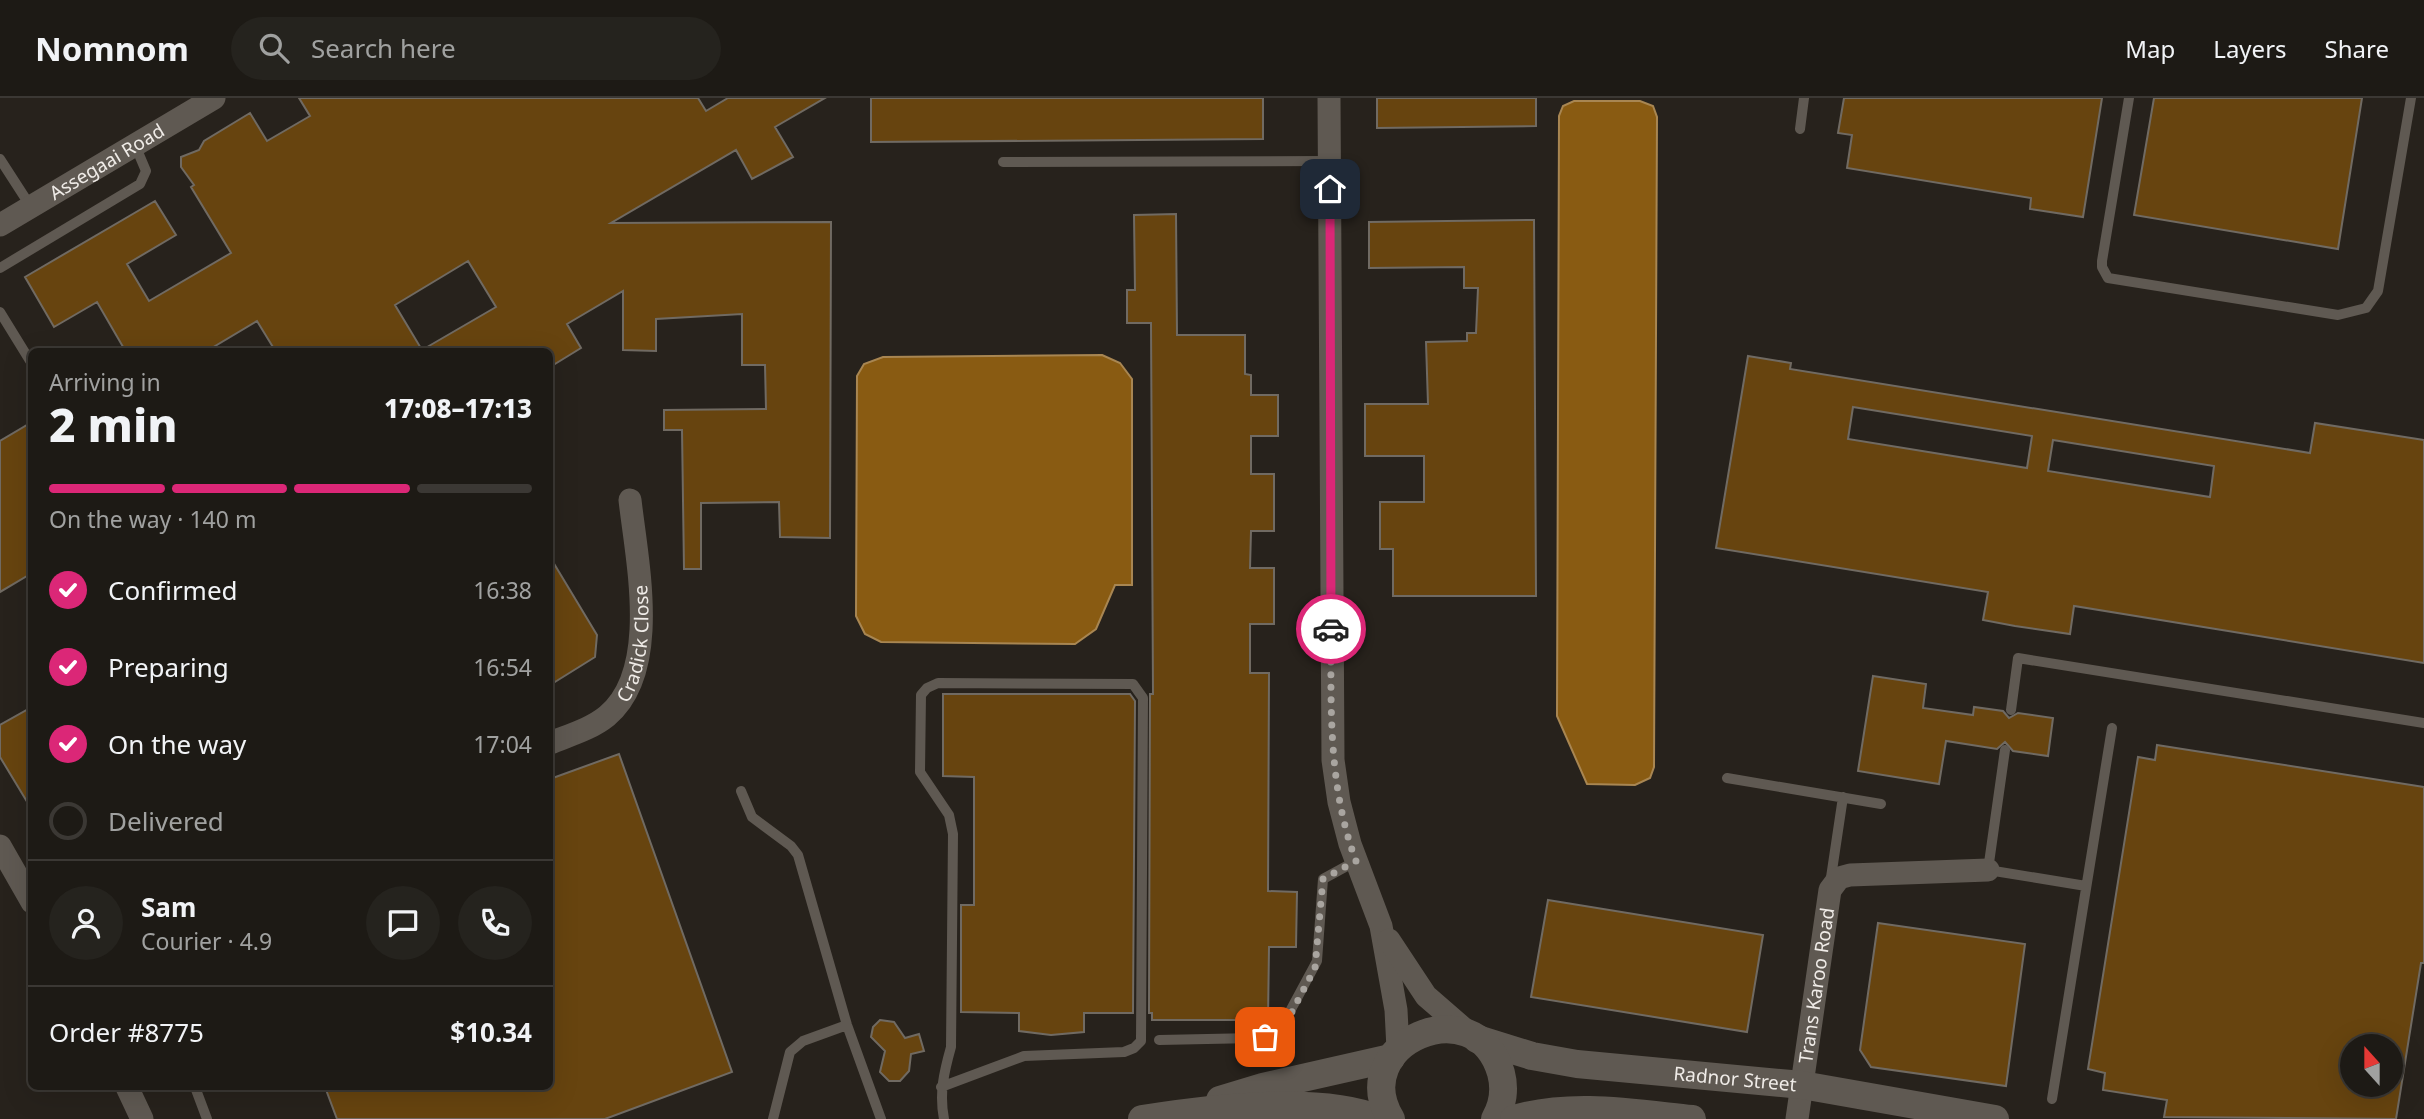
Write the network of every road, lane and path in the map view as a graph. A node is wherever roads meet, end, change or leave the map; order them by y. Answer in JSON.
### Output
{"nodes":[{"id":1,"x":214,"y":98,"type":"edge"},
{"id":2,"x":1329,"y":98,"type":"edge"},
{"id":3,"x":1804,"y":98,"type":"edge"},
{"id":4,"x":2129,"y":98,"type":"edge"},
{"id":5,"x":2411,"y":98,"type":"edge"},
{"id":6,"x":1800,"y":129,"type":"dead end"},
{"id":7,"x":135,"y":145,"type":"junction"},
{"id":8,"x":0,"y":159,"type":"edge"},
{"id":9,"x":1329,"y":161,"type":"junction"},
{"id":10,"x":1003,"y":162,"type":"dead end"},
{"id":11,"x":30,"y":207,"type":"junction"},
{"id":12,"x":0,"y":225,"type":"edge"},
{"id":13,"x":0,"y":268,"type":"edge"},
{"id":14,"x":0,"y":312,"type":"edge"},
{"id":15,"x":28,"y":358,"type":"edge"},
{"id":16,"x":630,"y":500,"type":"dead end"},
{"id":17,"x":2011,"y":710,"type":"dead end"},
{"id":18,"x":2424,"y":723,"type":"edge"},
{"id":19,"x":2112,"y":728,"type":"dead end"},
{"id":20,"x":553,"y":742,"type":"edge"},
{"id":21,"x":2005,"y":750,"type":"dead end"},
{"id":22,"x":1727,"y":778,"type":"dead end"},
{"id":23,"x":741,"y":791,"type":"dead end"},
{"id":24,"x":1843,"y":797,"type":"junction"},
{"id":25,"x":1881,"y":804,"type":"dead end"},
{"id":26,"x":0,"y":846,"type":"edge"},
{"id":27,"x":1356,"y":861,"type":"junction"},
{"id":28,"x":1988,"y":870,"type":"junction"},
{"id":29,"x":2086,"y":886,"type":"junction"},
{"id":30,"x":1829,"y":890,"type":"junction"},
{"id":31,"x":28,"y":895,"type":"edge"},
{"id":32,"x":1381,"y":926,"type":"junction"},
{"id":33,"x":847,"y":1025,"type":"junction"},
{"id":34,"x":1475,"y":1038,"type":"junction"},
{"id":35,"x":1158,"y":1040,"type":"dead end"},
{"id":36,"x":1394,"y":1054,"type":"junction"},
{"id":37,"x":1802,"y":1086,"type":"junction"},
{"id":38,"x":941,"y":1087,"type":"junction"},
{"id":39,"x":128,"y":1090,"type":"edge"},
{"id":40,"x":196,"y":1090,"type":"edge"},
{"id":41,"x":2052,"y":1099,"type":"dead end"},
{"id":42,"x":1181,"y":1113,"type":"junction"},
{"id":43,"x":142,"y":1119,"type":"edge"},
{"id":44,"x":207,"y":1119,"type":"edge"},
{"id":45,"x":773,"y":1119,"type":"edge"},
{"id":46,"x":881,"y":1119,"type":"edge"},
{"id":47,"x":944,"y":1119,"type":"edge"},
{"id":48,"x":1142,"y":1119,"type":"edge"},
{"id":49,"x":1378,"y":1119,"type":"edge"},
{"id":50,"x":1391,"y":1119,"type":"edge"},
{"id":51,"x":1495,"y":1119,"type":"edge"},
{"id":52,"x":1514,"y":1119,"type":"edge"},
{"id":53,"x":1692,"y":1119,"type":"edge"},
{"id":54,"x":1797,"y":1119,"type":"edge"},
{"id":55,"x":1995,"y":1119,"type":"edge"}],
"edges":[{"from":1,"to":7,"type":"street","name":"Assegaai Road"},
{"from":2,"to":9,"type":"street"},
{"from":3,"to":6,"type":"lane"},
{"from":4,"to":5,"type":"lane"},
{"from":7,"to":11,"type":"street","name":"Assegaai Road"},
{"from":7,"to":13,"type":"lane"},
{"from":8,"to":11,"type":"lane"},
{"from":9,"to":10,"type":"lane"},
{"from":9,"to":27,"type":"street"},
{"from":11,"to":12,"type":"street","name":"Assegaai Road"},
{"from":14,"to":15,"type":"lane"},
{"from":16,"to":20,"type":"street","name":"Cradick Close"},
{"from":17,"to":18,"type":"lane"},
{"from":19,"to":29,"type":"lane"},
{"from":21,"to":28,"type":"lane"},
{"from":22,"to":24,"type":"lane"},
{"from":23,"to":33,"type":"lane"},
{"from":24,"to":25,"type":"lane"},
{"from":24,"to":30,"type":"lane"},
{"from":26,"to":31,"type":"street"},
{"from":27,"to":32,"type":"street"},
{"from":27,"to":35,"type":"lane"},
{"from":28,"to":29,"type":"lane"},
{"from":28,"to":30,"type":"street","name":"Trans Karoo Road"},
{"from":29,"to":41,"type":"lane"},
{"from":30,"to":37,"type":"street","name":"Trans Karoo Road"},
{"from":32,"to":34,"type":"street"},
{"from":32,"to":36,"type":"street"},
{"from":33,"to":45,"type":"lane"},
{"from":33,"to":46,"type":"lane"},
{"from":34,"to":36,"type":"street","name":"Radnor Street"},
{"from":34,"to":37,"type":"street","name":"Radnor Street"},
{"from":34,"to":51,"type":"street"},
{"from":36,"to":42,"type":"street"},
{"from":36,"to":50,"type":"street"},
{"from":37,"to":54,"type":"street","name":"Trans Karoo Road"},
{"from":37,"to":55,"type":"street","name":"Radnor Street"},
{"from":38,"to":38,"type":"lane"},
{"from":38,"to":47,"type":"lane"},
{"from":39,"to":43,"type":"street"},
{"from":40,"to":44,"type":"lane"},
{"from":42,"to":48,"type":"street"},
{"from":42,"to":49,"type":"street"},
{"from":52,"to":53,"type":"street"}]}
